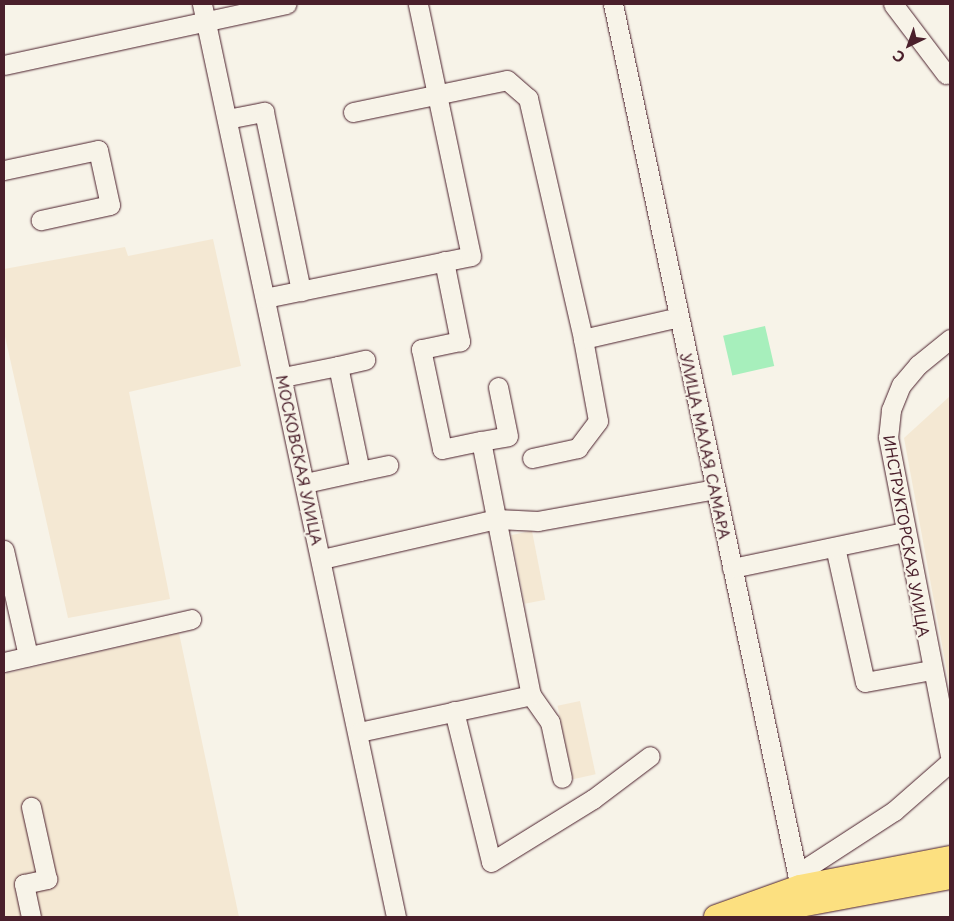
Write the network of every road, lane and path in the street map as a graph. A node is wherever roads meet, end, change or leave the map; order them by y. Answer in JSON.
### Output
{"nodes":[{"id":1,"x":286,"y":4,"type":"edge"},
{"id":2,"x":418,"y":4,"type":"edge"},
{"id":3,"x":613,"y":4,"type":"edge"},
{"id":4,"x":893,"y":4,"type":"edge"},
{"id":5,"x":204,"y":12,"type":"edge"},
{"id":6,"x":4,"y":65,"type":"edge"},
{"id":7,"x":946,"y":74,"type":"dead end"},
{"id":8,"x":437,"y":95,"type":"junction"},
{"id":9,"x":354,"y":112,"type":"dead end"},
{"id":10,"x":227,"y":120,"type":"junction"},
{"id":11,"x":4,"y":170,"type":"edge"},
{"id":12,"x":41,"y":220,"type":"dead end"},
{"id":13,"x":444,"y":261,"type":"junction"},
{"id":14,"x":301,"y":291,"type":"junction"},
{"id":15,"x":266,"y":298,"type":"junction"},
{"id":16,"x":679,"y":317,"type":"junction"},
{"id":17,"x":950,"y":338,"type":"edge"},
{"id":18,"x":583,"y":340,"type":"junction"},
{"id":19,"x":365,"y":360,"type":"dead end"},
{"id":20,"x":338,"y":366,"type":"junction"},
{"id":21,"x":283,"y":377,"type":"junction"},
{"id":22,"x":498,"y":386,"type":"dead end"},
{"id":23,"x":480,"y":441,"type":"junction"},
{"id":24,"x":532,"y":458,"type":"dead end"},
{"id":25,"x":388,"y":466,"type":"dead end"},
{"id":26,"x":360,"y":471,"type":"junction"},
{"id":27,"x":305,"y":483,"type":"junction"},
{"id":28,"x":715,"y":489,"type":"junction"},
{"id":29,"x":497,"y":519,"type":"junction"},
{"id":30,"x":905,"y":532,"type":"junction"},
{"id":31,"x":835,"y":546,"type":"junction"},
{"id":32,"x":4,"y":550,"type":"edge"},
{"id":33,"x":322,"y":559,"type":"junction"},
{"id":34,"x":732,"y":568,"type":"junction"},
{"id":35,"x":191,"y":619,"type":"dead end"},
{"id":36,"x":28,"y":656,"type":"junction"},
{"id":37,"x":4,"y":662,"type":"edge"},
{"id":38,"x":932,"y":670,"type":"junction"},
{"id":39,"x":531,"y":695,"type":"junction"},
{"id":40,"x":454,"y":711,"type":"junction"},
{"id":41,"x":359,"y":732,"type":"junction"},
{"id":42,"x":950,"y":755,"type":"edge"},
{"id":43,"x":650,"y":756,"type":"dead end"},
{"id":44,"x":950,"y":762,"type":"edge"},
{"id":45,"x":562,"y":778,"type":"dead end"},
{"id":46,"x":31,"y":807,"type":"dead end"},
{"id":47,"x":950,"y":858,"type":"edge"},
{"id":48,"x":950,"y":877,"type":"edge"},
{"id":49,"x":805,"y":896,"type":"edge"},
{"id":50,"x":31,"y":917,"type":"edge"},
{"id":51,"x":396,"y":917,"type":"edge"},
{"id":52,"x":716,"y":917,"type":"edge"},
{"id":53,"x":760,"y":917,"type":"edge"}],
"edges":[{"from":1,"to":5,"type":"street"},
{"from":2,"to":8,"type":"street"},
{"from":3,"to":16,"type":"street","name":"УЛИЦА МАЛАЯ САМАРА"},
{"from":4,"to":7,"type":"street"},
{"from":5,"to":6,"type":"street"},
{"from":5,"to":10,"type":"street","name":"МОСКОВСКАЯ УЛИЦА"},
{"from":8,"to":9,"type":"street"},
{"from":8,"to":13,"type":"street"},
{"from":8,"to":18,"type":"street"},
{"from":10,"to":14,"type":"street"},
{"from":10,"to":15,"type":"street","name":"МОСКОВСКАЯ УЛИЦА"},
{"from":11,"to":12,"type":"street"},
{"from":13,"to":14,"type":"street"},
{"from":13,"to":23,"type":"street"},
{"from":14,"to":15,"type":"street"},
{"from":15,"to":21,"type":"street","name":"МОСКОВСКАЯ УЛИЦА"},
{"from":16,"to":18,"type":"street"},
{"from":16,"to":28,"type":"street","name":"УЛИЦА МАЛАЯ САМАРА"},
{"from":17,"to":30,"type":"street","name":"ИНСТРУКТОРСКАЯ УЛИЦА"},
{"from":18,"to":24,"type":"street"},
{"from":19,"to":20,"type":"street"},
{"from":20,"to":21,"type":"street"},
{"from":20,"to":26,"type":"street"},
{"from":21,"to":27,"type":"street","name":"МОСКОВСКАЯ УЛИЦА"},
{"from":22,"to":23,"type":"street"},
{"from":23,"to":29,"type":"street"},
{"from":25,"to":26,"type":"street"},
{"from":26,"to":27,"type":"street"},
{"from":27,"to":33,"type":"street","name":"МОСКОВСКАЯ УЛИЦА"},
{"from":28,"to":29,"type":"street"},
{"from":28,"to":34,"type":"street","name":"УЛИЦА МАЛАЯ САМАРА"},
{"from":29,"to":33,"type":"street"},
{"from":29,"to":39,"type":"street"},
{"from":30,"to":31,"type":"street"},
{"from":30,"to":38,"type":"street","name":"ИНСТРУКТОРСКАЯ УЛИЦА"},
{"from":31,"to":34,"type":"street"},
{"from":31,"to":38,"type":"street"},
{"from":32,"to":36,"type":"street"},
{"from":33,"to":41,"type":"street","name":"МОСКОВСКАЯ УЛИЦА"},
{"from":34,"to":49,"type":"street","name":"УЛИЦА МАЛАЯ САМАРА"},
{"from":35,"to":36,"type":"street"},
{"from":36,"to":37,"type":"street"},
{"from":38,"to":42,"type":"street","name":"ИНСТРУКТОРСКАЯ УЛИЦА"},
{"from":39,"to":40,"type":"street"},
{"from":39,"to":45,"type":"street"},
{"from":40,"to":41,"type":"street"},
{"from":40,"to":43,"type":"street"},
{"from":41,"to":51,"type":"street","name":"МОСКОВСКАЯ УЛИЦА"},
{"from":44,"to":49,"type":"street"},
{"from":46,"to":50,"type":"street"},
{"from":47,"to":49,"type":"main road"},
{"from":48,"to":49,"type":"main road"},
{"from":49,"to":52,"type":"main road"},
{"from":49,"to":53,"type":"main road"}]}
